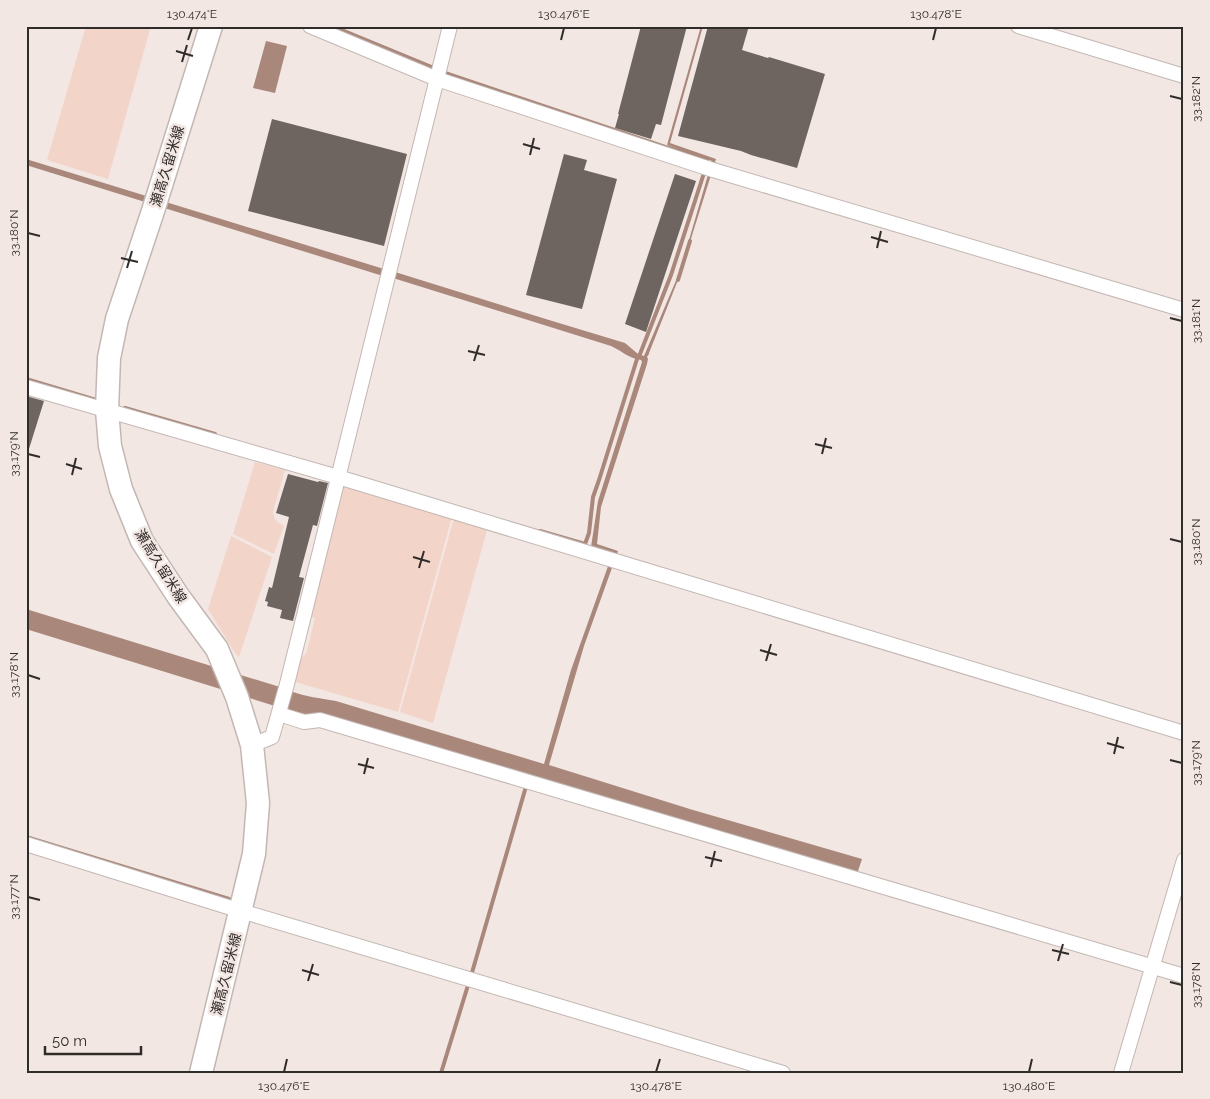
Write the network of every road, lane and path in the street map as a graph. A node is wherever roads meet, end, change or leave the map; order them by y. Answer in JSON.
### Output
{"nodes":[{"id":1,"x":211,"y":26,"type":"edge"},
{"id":2,"x":310,"y":26,"type":"edge"},
{"id":3,"x":450,"y":26,"type":"edge"},
{"id":4,"x":1018,"y":26,"type":"edge"},
{"id":5,"x":1184,"y":76,"type":"edge"},
{"id":6,"x":436,"y":79,"type":"junction"},
{"id":7,"x":1184,"y":310,"type":"edge"},
{"id":8,"x":26,"y":386,"type":"edge"},
{"id":9,"x":107,"y":410,"type":"junction"},
{"id":10,"x":338,"y":477,"type":"junction"},
{"id":11,"x":278,"y":714,"type":"junction"},
{"id":12,"x":1184,"y":732,"type":"edge"},
{"id":13,"x":252,"y":745,"type":"junction"},
{"id":14,"x":26,"y":844,"type":"edge"},
{"id":15,"x":1184,"y":860,"type":"edge"},
{"id":16,"x":241,"y":911,"type":"junction"},
{"id":17,"x":1152,"y":967,"type":"junction"},
{"id":18,"x":1184,"y":976,"type":"edge"},
{"id":19,"x":202,"y":1073,"type":"edge"},
{"id":20,"x":783,"y":1073,"type":"edge"},
{"id":21,"x":1121,"y":1073,"type":"edge"}],
"edges":[{"from":1,"to":9,"type":"main road","name":"瀬高久留米線"},
{"from":2,"to":6,"type":"street"},
{"from":3,"to":6,"type":"street"},
{"from":4,"to":5,"type":"street"},
{"from":6,"to":7,"type":"street"},
{"from":6,"to":10,"type":"street"},
{"from":8,"to":9,"type":"street"},
{"from":9,"to":10,"type":"street"},
{"from":9,"to":13,"type":"main road","name":"瀬高久留米線"},
{"from":10,"to":11,"type":"street"},
{"from":10,"to":12,"type":"street"},
{"from":11,"to":13,"type":"street"},
{"from":11,"to":17,"type":"street"},
{"from":13,"to":16,"type":"main road","name":"瀬高久留米線"},
{"from":14,"to":16,"type":"street"},
{"from":15,"to":17,"type":"street"},
{"from":16,"to":19,"type":"main road","name":"瀬高久留米線"},
{"from":16,"to":20,"type":"street"},
{"from":17,"to":18,"type":"street"},
{"from":17,"to":21,"type":"street"}]}
